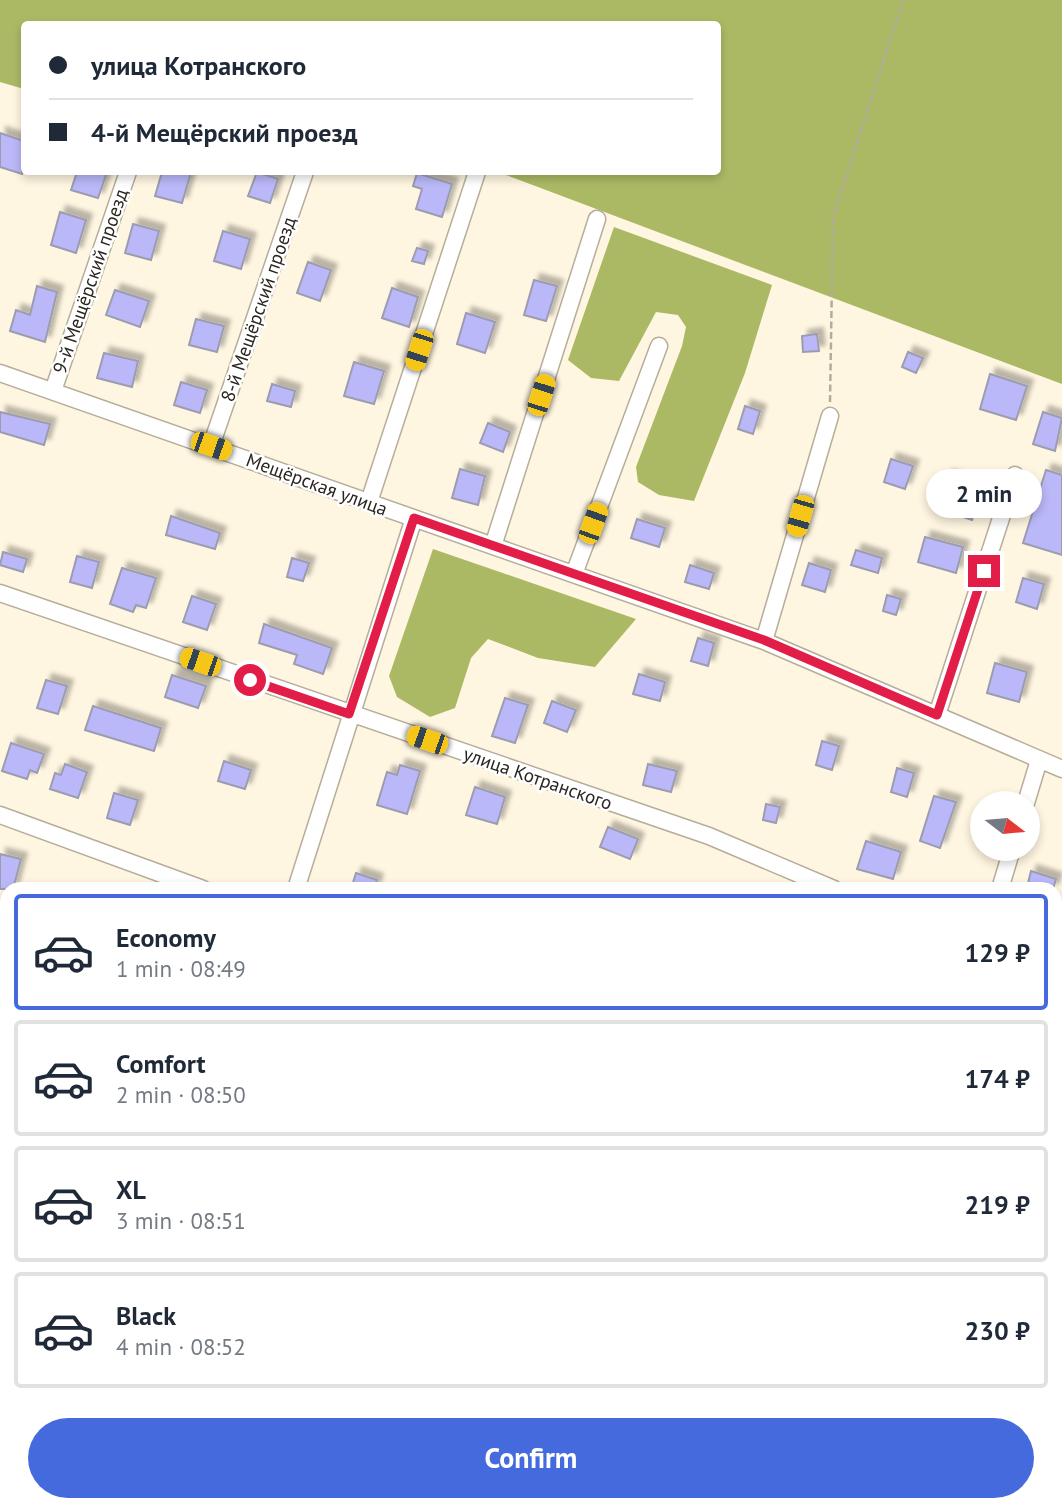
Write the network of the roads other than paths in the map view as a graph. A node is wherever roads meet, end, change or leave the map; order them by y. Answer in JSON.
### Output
{"nodes":[{"id":1,"x":127,"y":175,"type":"edge"},
{"id":2,"x":304,"y":175,"type":"edge"},
{"id":3,"x":476,"y":175,"type":"edge"},
{"id":4,"x":597,"y":219,"type":"dead end"},
{"id":5,"x":659,"y":346,"type":"dead end"},
{"id":6,"x":0,"y":373,"type":"edge"},
{"id":7,"x":53,"y":391,"type":"junction"},
{"id":8,"x":830,"y":416,"type":"road end"},
{"id":9,"x":211,"y":446,"type":"junction"},
{"id":10,"x":1015,"y":475,"type":"dead end"},
{"id":11,"x":369,"y":502,"type":"junction"},
{"id":12,"x":414,"y":518,"type":"junction"},
{"id":13,"x":493,"y":546,"type":"junction"},
{"id":14,"x":574,"y":574,"type":"junction"},
{"id":15,"x":0,"y":593,"type":"edge"},
{"id":16,"x":764,"y":640,"type":"junction"},
{"id":17,"x":349,"y":714,"type":"junction"},
{"id":18,"x":937,"y":715,"type":"junction"},
{"id":19,"x":1039,"y":761,"type":"junction"},
{"id":20,"x":1062,"y":769,"type":"edge"},
{"id":21,"x":1030,"y":791,"type":"edge"},
{"id":22,"x":0,"y":815,"type":"edge"},
{"id":23,"x":1008,"y":861,"type":"edge"},
{"id":24,"x":184,"y":882,"type":"edge"},
{"id":25,"x":298,"y":882,"type":"edge"},
{"id":26,"x":817,"y":882,"type":"edge"},
{"id":27,"x":1002,"y":882,"type":"edge"}],
"edges":[{"from":1,"to":7,"type":"street","name":"9-й Мещёрский проезд"},
{"from":2,"to":9,"type":"street","name":"8-й Мещёрский проезд"},
{"from":3,"to":11,"type":"street"},
{"from":4,"to":13,"type":"street"},
{"from":5,"to":14,"type":"street"},
{"from":6,"to":7,"type":"street","name":"Мещёрская улица"},
{"from":7,"to":9,"type":"street","name":"Мещёрская улица"},
{"from":8,"to":16,"type":"street"},
{"from":9,"to":11,"type":"street","name":"Мещёрская улица"},
{"from":10,"to":18,"type":"street"},
{"from":11,"to":12,"type":"street","name":"Мещёрская улица"},
{"from":12,"to":13,"type":"street","name":"Мещёрская улица"},
{"from":12,"to":17,"type":"street"},
{"from":13,"to":14,"type":"street","name":"Мещёрская улица"},
{"from":14,"to":16,"type":"street","name":"Мещёрская улица"},
{"from":15,"to":17,"type":"street","name":"улица Котранского"},
{"from":16,"to":18,"type":"street","name":"Мещёрская улица"},
{"from":17,"to":25,"type":"street"},
{"from":17,"to":26,"type":"street","name":"улица Котранского"},
{"from":18,"to":19,"type":"street","name":"Мещёрская улица"},
{"from":19,"to":20,"type":"street","name":"Мещёрская улица"},
{"from":19,"to":21,"type":"street"},
{"from":22,"to":24,"type":"street"},
{"from":23,"to":27,"type":"street"}]}
